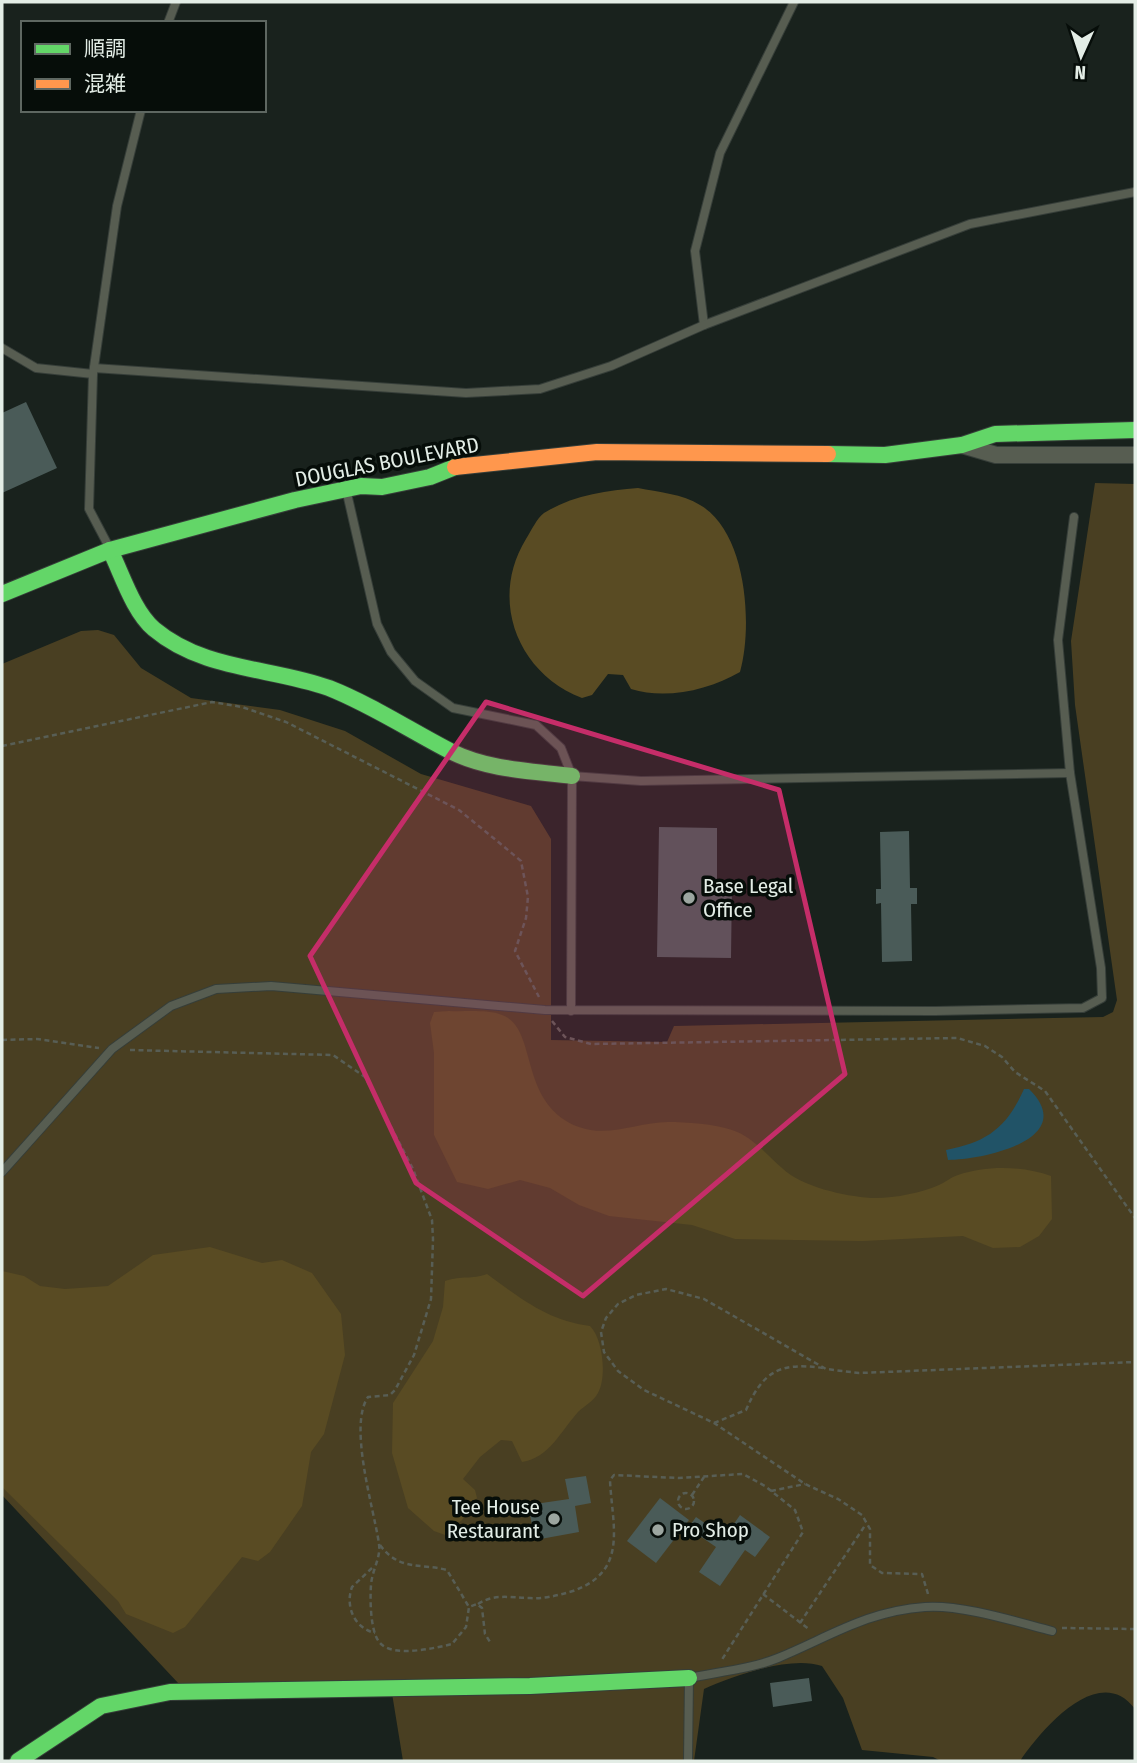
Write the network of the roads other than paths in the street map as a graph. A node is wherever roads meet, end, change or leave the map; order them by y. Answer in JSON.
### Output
{"nodes":[{"id":1,"x":176,"y":2,"type":"edge"},
{"id":2,"x":794,"y":2,"type":"edge"},
{"id":3,"x":169,"y":21,"type":"edge"},
{"id":4,"x":140,"y":112,"type":"edge"},
{"id":5,"x":1135,"y":192,"type":"edge"},
{"id":6,"x":704,"y":325,"type":"junction"},
{"id":7,"x":2,"y":348,"type":"edge"},
{"id":8,"x":94,"y":371,"type":"junction"},
{"id":9,"x":1135,"y":430,"type":"edge"},
{"id":10,"x":962,"y":445,"type":"junction"},
{"id":11,"x":1135,"y":455,"type":"edge"},
{"id":12,"x":346,"y":488,"type":"junction"},
{"id":13,"x":1074,"y":517,"type":"dead end"},
{"id":14,"x":110,"y":550,"type":"junction"},
{"id":15,"x":2,"y":594,"type":"edge"},
{"id":16,"x":1070,"y":773,"type":"junction"},
{"id":17,"x":572,"y":776,"type":"junction"},
{"id":18,"x":571,"y":1011,"type":"junction"},
{"id":19,"x":2,"y":1172,"type":"edge"},
{"id":20,"x":1052,"y":1631,"type":"road end"},
{"id":21,"x":689,"y":1678,"type":"junction"},
{"id":22,"x":18,"y":1761,"type":"edge"},
{"id":23,"x":688,"y":1761,"type":"edge"}],
"edges":[{"from":1,"to":3,"type":"lane"},
{"from":2,"to":6,"type":"lane"},
{"from":4,"to":8,"type":"lane"},
{"from":5,"to":6,"type":"lane"},
{"from":6,"to":8,"type":"lane"},
{"from":7,"to":8,"type":"lane"},
{"from":8,"to":14,"type":"lane"},
{"from":9,"to":10,"type":"street","name":"DOUGLAS BOULEVARD"},
{"from":10,"to":11,"type":"street"},
{"from":10,"to":12,"type":"street","name":"DOUGLAS BOULEVARD"},
{"from":12,"to":14,"type":"street","name":"DOUGLAS BOULEVARD"},
{"from":12,"to":17,"type":"lane"},
{"from":13,"to":16,"type":"lane"},
{"from":14,"to":15,"type":"street","name":"DOUGLAS BOULEVARD"},
{"from":14,"to":17,"type":"street"},
{"from":16,"to":17,"type":"lane"},
{"from":16,"to":18,"type":"lane"},
{"from":17,"to":18,"type":"lane"},
{"from":18,"to":19,"type":"lane"},
{"from":20,"to":21,"type":"lane"},
{"from":21,"to":22,"type":"street"},
{"from":21,"to":23,"type":"lane"}]}
